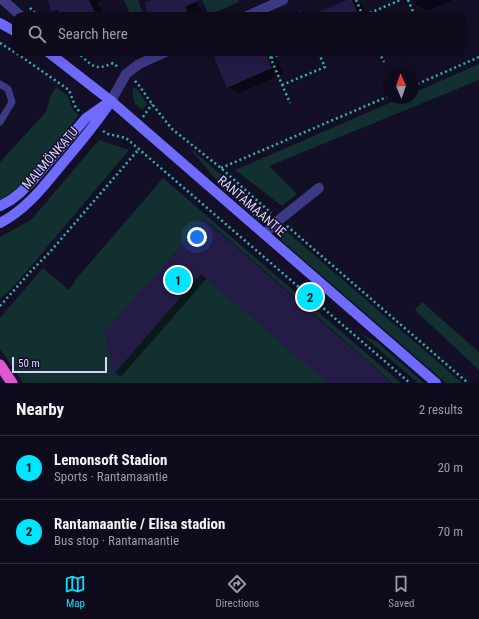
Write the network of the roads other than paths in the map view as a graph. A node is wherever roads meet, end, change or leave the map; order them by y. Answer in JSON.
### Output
{"nodes":[{"id":1,"x":3,"y":0,"type":"edge"},
{"id":2,"x":283,"y":0,"type":"edge"},
{"id":3,"x":16,"y":12,"type":"edge"},
{"id":4,"x":256,"y":12,"type":"edge"},
{"id":5,"x":0,"y":23,"type":"edge"},
{"id":6,"x":12,"y":30,"type":"edge"},
{"id":7,"x":53,"y":56,"type":"edge"},
{"id":8,"x":157,"y":56,"type":"edge"},
{"id":9,"x":0,"y":84,"type":"edge"},
{"id":10,"x":111,"y":100,"type":"junction"},
{"id":11,"x":0,"y":122,"type":"edge"},
{"id":12,"x":319,"y":188,"type":"dead end"},
{"id":13,"x":0,"y":206,"type":"edge"},
{"id":14,"x":0,"y":223,"type":"edge"},
{"id":15,"x":264,"y":234,"type":"junction"},
{"id":16,"x":0,"y":365,"type":"edge"},
{"id":17,"x":12,"y":383,"type":"edge"},
{"id":18,"x":436,"y":383,"type":"edge"}],
"edges":[{"from":1,"to":3,"type":"street"},
{"from":2,"to":4,"type":"street"},
{"from":5,"to":6,"type":"main road"},
{"from":7,"to":10,"type":"main road","name":"RANTAMAANTIE"},
{"from":8,"to":10,"type":"street","name":"MALMÖNKATU"},
{"from":9,"to":11,"type":"lane"},
{"from":10,"to":13,"type":"main road","name":"MALMÖNKATU"},
{"from":10,"to":14,"type":"main road","name":"MALMÖNKATU"},
{"from":10,"to":15,"type":"main road","name":"RANTAMAANTIE"},
{"from":12,"to":15,"type":"street"},
{"from":15,"to":18,"type":"main road","name":"RANTAMAANTIE"},
{"from":16,"to":17,"type":"highway"}]}
